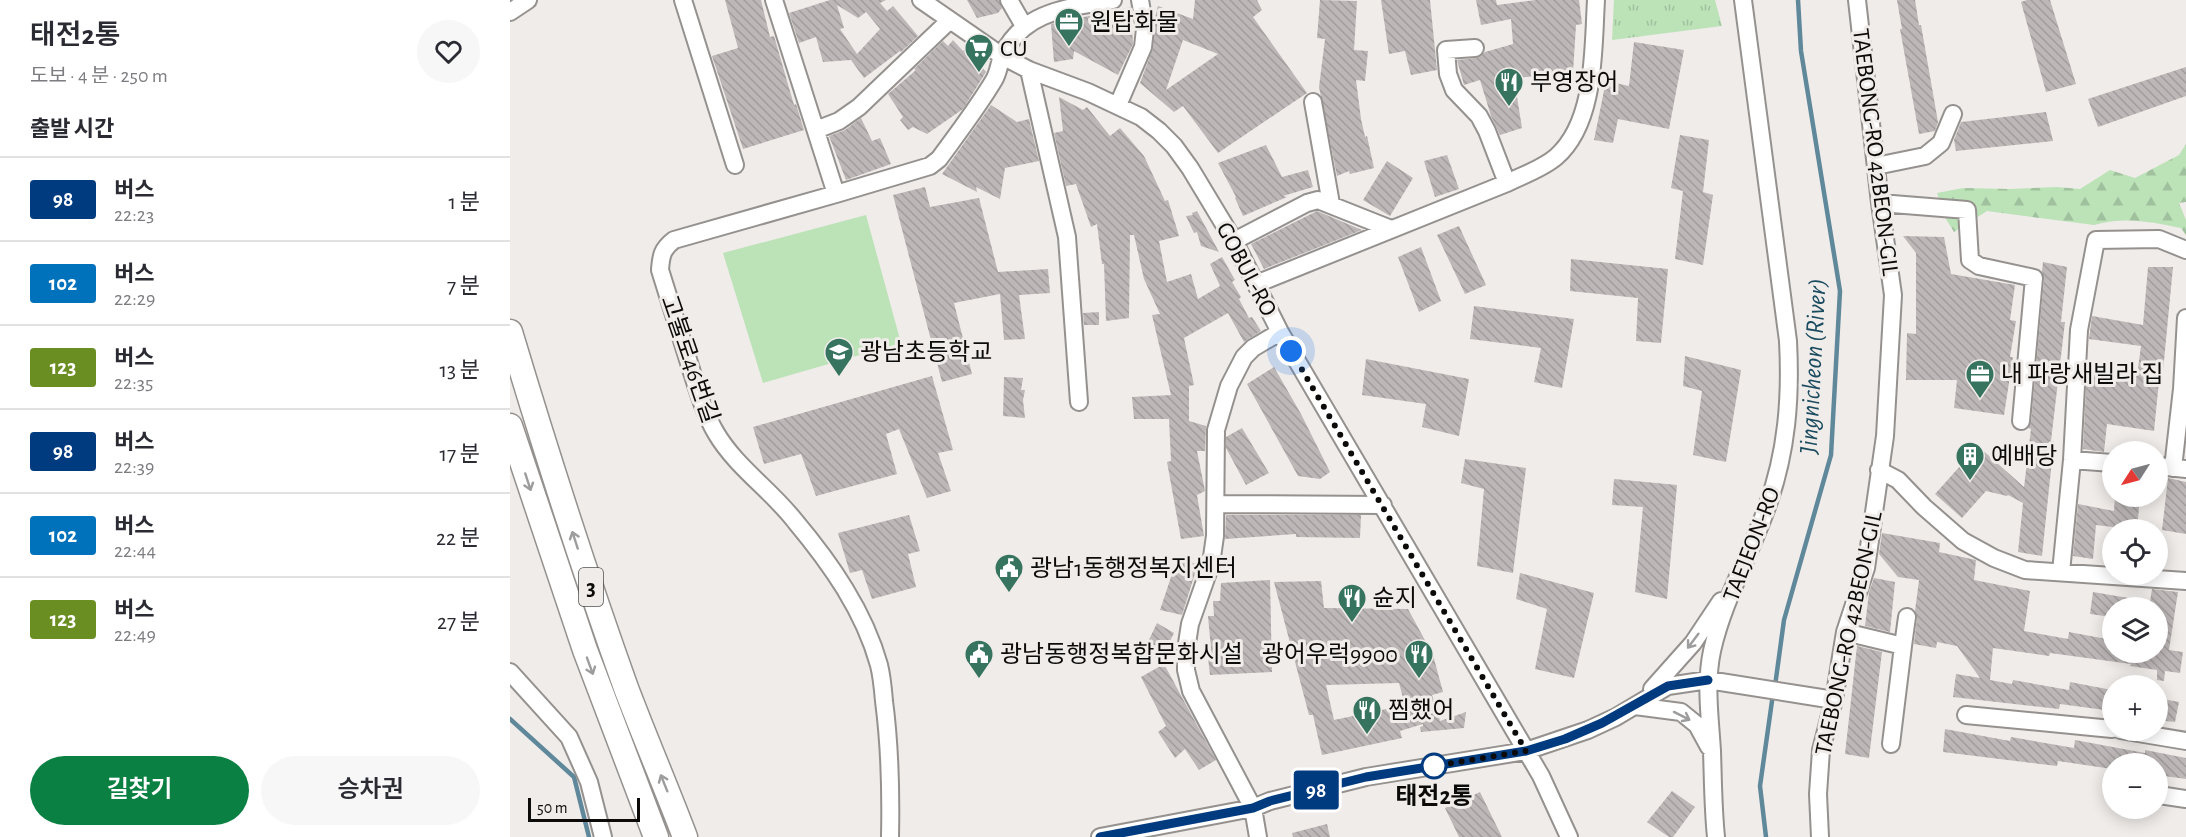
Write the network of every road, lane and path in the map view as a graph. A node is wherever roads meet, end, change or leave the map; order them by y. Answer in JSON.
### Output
{"nodes":[{"id":1,"x":528,"y":0,"type":"edge"},
{"id":2,"x":683,"y":0,"type":"edge"},
{"id":3,"x":774,"y":0,"type":"edge"},
{"id":4,"x":921,"y":0,"type":"edge"},
{"id":5,"x":1010,"y":0,"type":"edge"},
{"id":6,"x":1113,"y":0,"type":"edge"},
{"id":7,"x":1140,"y":0,"type":"edge"},
{"id":8,"x":1596,"y":0,"type":"edge"},
{"id":9,"x":1743,"y":0,"type":"edge"},
{"id":10,"x":1857,"y":0,"type":"edge"},
{"id":11,"x":510,"y":12,"type":"edge"},
{"id":12,"x":950,"y":20,"type":"junction"},
{"id":13,"x":1024,"y":26,"type":"junction"},
{"id":14,"x":1475,"y":48,"type":"dead end"},
{"id":15,"x":1002,"y":56,"type":"junction"},
{"id":16,"x":1029,"y":70,"type":"junction"},
{"id":17,"x":1313,"y":102,"type":"dead end"},
{"id":18,"x":1118,"y":105,"type":"junction"},
{"id":19,"x":1953,"y":114,"type":"dead end"},
{"id":20,"x":816,"y":130,"type":"junction"},
{"id":21,"x":735,"y":165,"type":"dead end"},
{"id":22,"x":1876,"y":166,"type":"junction"},
{"id":23,"x":1507,"y":183,"type":"junction"},
{"id":24,"x":836,"y":194,"type":"junction"},
{"id":25,"x":1881,"y":203,"type":"junction"},
{"id":26,"x":1331,"y":204,"type":"junction"},
{"id":27,"x":1391,"y":229,"type":"junction"},
{"id":28,"x":1234,"y":241,"type":"junction"},
{"id":29,"x":2186,"y":250,"type":"edge"},
{"id":30,"x":1256,"y":284,"type":"junction"},
{"id":31,"x":2186,"y":318,"type":"edge"},
{"id":32,"x":510,"y":332,"type":"edge"},
{"id":33,"x":1280,"y":332,"type":"junction"},
{"id":34,"x":1078,"y":402,"type":"dead end"},
{"id":35,"x":2021,"y":422,"type":"dead end"},
{"id":36,"x":510,"y":426,"type":"edge"},
{"id":37,"x":2073,"y":460,"type":"junction"},
{"id":38,"x":2102,"y":462,"type":"edge"},
{"id":39,"x":2172,"y":468,"type":"edge"},
{"id":40,"x":1879,"y":470,"type":"junction"},
{"id":41,"x":1216,"y":504,"type":"junction"},
{"id":42,"x":1383,"y":505,"type":"junction"},
{"id":43,"x":2061,"y":572,"type":"junction"},
{"id":44,"x":1738,"y":576,"type":"junction"},
{"id":45,"x":2186,"y":581,"type":"edge"},
{"id":46,"x":1907,"y":617,"type":"dead end"},
{"id":47,"x":1845,"y":632,"type":"junction"},
{"id":48,"x":1903,"y":646,"type":"junction"},
{"id":49,"x":510,"y":672,"type":"edge"},
{"id":50,"x":1708,"y":680,"type":"junction"},
{"id":51,"x":1834,"y":700,"type":"junction"},
{"id":52,"x":1635,"y":706,"type":"junction"},
{"id":53,"x":1966,"y":715,"type":"dead end"},
{"id":54,"x":2102,"y":728,"type":"edge"},
{"id":55,"x":2168,"y":738,"type":"edge"},
{"id":56,"x":2186,"y":741,"type":"edge"},
{"id":57,"x":1891,"y":744,"type":"dead end"},
{"id":58,"x":1526,"y":751,"type":"junction"},
{"id":59,"x":1712,"y":752,"type":"junction"},
{"id":60,"x":2168,"y":796,"type":"edge"},
{"id":61,"x":2186,"y":799,"type":"edge"},
{"id":62,"x":1253,"y":808,"type":"junction"},
{"id":63,"x":603,"y":837,"type":"edge"},
{"id":64,"x":656,"y":837,"type":"edge"},
{"id":65,"x":685,"y":837,"type":"edge"},
{"id":66,"x":890,"y":837,"type":"edge"},
{"id":67,"x":1100,"y":837,"type":"edge"},
{"id":68,"x":1258,"y":837,"type":"edge"},
{"id":69,"x":1569,"y":837,"type":"edge"},
{"id":70,"x":1716,"y":837,"type":"edge"},
{"id":71,"x":1820,"y":837,"type":"edge"}],
"edges":[{"from":1,"to":11,"type":"street"},
{"from":2,"to":21,"type":"street"},
{"from":3,"to":20,"type":"street"},
{"from":4,"to":12,"type":"street","name":"GOBUL-RO"},
{"from":5,"to":13,"type":"street"},
{"from":6,"to":13,"type":"street"},
{"from":7,"to":18,"type":"street"},
{"from":8,"to":23,"type":"street"},
{"from":9,"to":44,"type":"street","name":"TAEJEON-RO"},
{"from":10,"to":22,"type":"street","name":"TAEBONG-RO 42BEON-GIL"},
{"from":12,"to":15,"type":"street","name":"GOBUL-RO"},
{"from":12,"to":20,"type":"street"},
{"from":13,"to":15,"type":"street","name":"고불로46번길"},
{"from":14,"to":23,"type":"street"},
{"from":15,"to":16,"type":"street","name":"GOBUL-RO"},
{"from":15,"to":24,"type":"street","name":"고불로46번길"},
{"from":16,"to":18,"type":"street","name":"GOBUL-RO"},
{"from":16,"to":34,"type":"street"},
{"from":17,"to":26,"type":"street"},
{"from":18,"to":28,"type":"street","name":"GOBUL-RO"},
{"from":19,"to":22,"type":"street"},
{"from":20,"to":24,"type":"street"},
{"from":22,"to":25,"type":"street","name":"TAEBONG-RO 42BEON-GIL"},
{"from":23,"to":27,"type":"street"},
{"from":24,"to":66,"type":"street","name":"고불로46번길"},
{"from":25,"to":35,"type":"street"},
{"from":25,"to":40,"type":"street","name":"TAEBONG-RO 42BEON-GIL"},
{"from":26,"to":27,"type":"street"},
{"from":26,"to":28,"type":"street"},
{"from":27,"to":30,"type":"street"},
{"from":28,"to":30,"type":"street","name":"GOBUL-RO"},
{"from":29,"to":37,"type":"street"},
{"from":30,"to":33,"type":"street","name":"GOBUL-RO"},
{"from":31,"to":39,"type":"street"},
{"from":65,"to":32,"type":"highway","number":"3","one_way":true},
{"from":33,"to":41,"type":"street"},
{"from":33,"to":42,"type":"street","name":"GOBUL-RO"},
{"from":36,"to":64,"type":"highway","number":"3","one_way":true},
{"from":37,"to":38,"type":"street"},
{"from":37,"to":43,"type":"street"},
{"from":40,"to":43,"type":"street"},
{"from":40,"to":47,"type":"street","name":"TAEBONG-RO 42BEON-GIL"},
{"from":41,"to":42,"type":"street"},
{"from":41,"to":62,"type":"street"},
{"from":42,"to":58,"type":"street","name":"GOBUL-RO"},
{"from":43,"to":45,"type":"street"},
{"from":44,"to":50,"type":"street","name":"TAEJEON-RO"},
{"from":44,"to":52,"type":"street","one_way":true},
{"from":46,"to":48,"type":"street"},
{"from":47,"to":48,"type":"street"},
{"from":47,"to":51,"type":"street","name":"TAEBONG-RO 42BEON-GIL"},
{"from":48,"to":57,"type":"street"},
{"from":49,"to":63,"type":"street"},
{"from":50,"to":51,"type":"street"},
{"from":50,"to":52,"type":"street"},
{"from":50,"to":59,"type":"street","name":"TAEJEON-RO"},
{"from":51,"to":71,"type":"street","name":"TAEBONG-RO 42BEON-GIL"},
{"from":52,"to":58,"type":"street"},
{"from":52,"to":59,"type":"street","one_way":true},
{"from":53,"to":54,"type":"street"},
{"from":55,"to":56,"type":"street"},
{"from":58,"to":62,"type":"street"},
{"from":58,"to":69,"type":"street","name":"GOBUL-RO"},
{"from":59,"to":70,"type":"street","name":"TAEJEON-RO"},
{"from":60,"to":61,"type":"street"},
{"from":62,"to":67,"type":"street"},
{"from":62,"to":68,"type":"street"}]}
